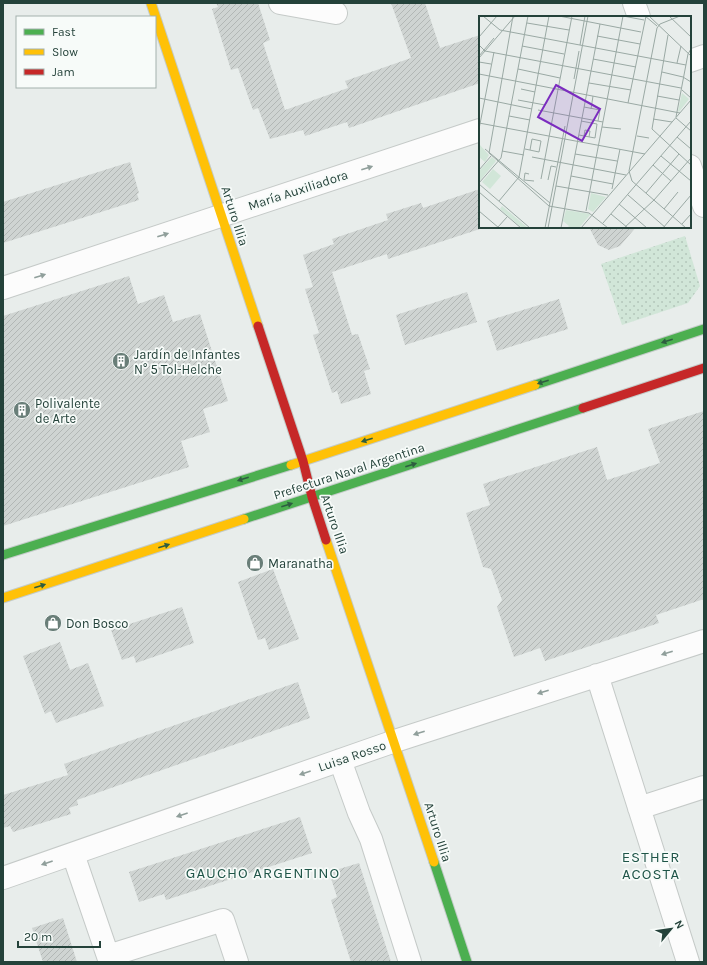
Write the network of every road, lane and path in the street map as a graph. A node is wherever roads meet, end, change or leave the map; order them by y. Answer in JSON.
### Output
{"nodes":[{"id":1,"x":151,"y":3,"type":"edge"},
{"id":2,"x":280,"y":3,"type":"edge"},
{"id":3,"x":634,"y":3,"type":"edge"},
{"id":4,"x":336,"y":13,"type":"dead end"},
{"id":5,"x":155,"y":16,"type":"edge"},
{"id":6,"x":639,"y":16,"type":"edge"},
{"id":7,"x":156,"y":18,"type":"edge"},
{"id":8,"x":704,"y":56,"type":"edge"},
{"id":9,"x":691,"y":61,"type":"edge"},
{"id":10,"x":479,"y":130,"type":"edge"},
{"id":11,"x":691,"y":169,"type":"edge"},
{"id":12,"x":704,"y":206,"type":"edge"},
{"id":13,"x":222,"y":216,"type":"junction"},
{"id":14,"x":3,"y":288,"type":"edge"},
{"id":15,"x":704,"y":329,"type":"edge"},
{"id":16,"x":704,"y":368,"type":"edge"},
{"id":17,"x":303,"y":461,"type":"junction"},
{"id":18,"x":312,"y":497,"type":"junction"},
{"id":19,"x":3,"y":555,"type":"edge"},
{"id":20,"x":3,"y":598,"type":"edge"},
{"id":21,"x":704,"y":641,"type":"edge"},
{"id":22,"x":597,"y":675,"type":"junction"},
{"id":23,"x":395,"y":741,"type":"junction"},
{"id":24,"x":340,"y":760,"type":"junction"},
{"id":25,"x":704,"y":787,"type":"edge"},
{"id":26,"x":639,"y":808,"type":"junction"},
{"id":27,"x":73,"y":854,"type":"junction"},
{"id":28,"x":3,"y":878,"type":"edge"},
{"id":29,"x":109,"y":959,"type":"edge"},
{"id":30,"x":237,"y":962,"type":"edge"},
{"id":31,"x":410,"y":962,"type":"edge"},
{"id":32,"x":467,"y":962,"type":"edge"},
{"id":33,"x":688,"y":962,"type":"edge"}],
"edges":[{"from":1,"to":5,"type":"main road","name":"Arturo Illia"},
{"from":2,"to":4,"type":"street"},
{"from":3,"to":6,"type":"street"},
{"from":7,"to":13,"type":"main road","name":"Arturo Illia"},
{"from":8,"to":9,"type":"street"},
{"from":13,"to":10,"type":"street","name":"María Auxiliadora","one_way":true},
{"from":11,"to":12,"type":"street"},
{"from":14,"to":13,"type":"street","name":"María Auxiliadora","one_way":true},
{"from":13,"to":17,"type":"main road","name":"Arturo Illia"},
{"from":15,"to":17,"type":"main road","name":"Prefectura Naval Argentina","one_way":true},
{"from":18,"to":16,"type":"main road","name":"Prefectura Naval Argentina","one_way":true},
{"from":17,"to":18,"type":"main road","name":"Arturo Illia"},
{"from":17,"to":19,"type":"main road","name":"Prefectura Naval Argentina","one_way":true},
{"from":20,"to":18,"type":"main road","name":"Prefectura Naval Argentina","one_way":true},
{"from":18,"to":23,"type":"main road","name":"Arturo Illia"},
{"from":21,"to":22,"type":"street","name":"Luisa Rosso","one_way":true},
{"from":22,"to":23,"type":"street","name":"Luisa Rosso","one_way":true},
{"from":22,"to":26,"type":"street"},
{"from":23,"to":24,"type":"street","name":"Luisa Rosso"},
{"from":23,"to":32,"type":"main road","name":"Arturo Illia"},
{"from":24,"to":27,"type":"street","name":"Luisa Rosso","one_way":true},
{"from":24,"to":31,"type":"street"},
{"from":25,"to":26,"type":"street"},
{"from":26,"to":33,"type":"street"},
{"from":27,"to":28,"type":"street","name":"Luisa Rosso","one_way":true},
{"from":27,"to":29,"type":"street"},
{"from":29,"to":30,"type":"street"}]}
